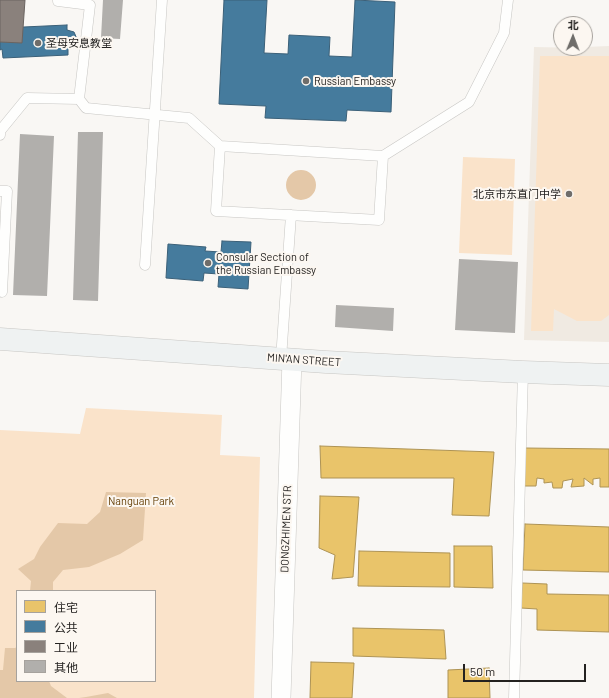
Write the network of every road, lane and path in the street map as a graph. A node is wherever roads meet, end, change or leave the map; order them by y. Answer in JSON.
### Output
{"nodes":[{"id":1,"x":58,"y":0,"type":"edge"},
{"id":2,"x":162,"y":0,"type":"edge"},
{"id":3,"x":508,"y":0,"type":"edge"},
{"id":4,"x":79,"y":99,"type":"junction"},
{"id":5,"x":155,"y":115,"type":"junction"},
{"id":6,"x":0,"y":136,"type":"edge"},
{"id":7,"x":220,"y":146,"type":"junction"},
{"id":8,"x":383,"y":156,"type":"junction"},
{"id":9,"x":0,"y":191,"type":"edge"},
{"id":10,"x":291,"y":215,"type":"junction"},
{"id":11,"x":145,"y":265,"type":"dead end"},
{"id":12,"x":2,"y":292,"type":"dead end"},
{"id":13,"x":0,"y":339,"type":"edge"},
{"id":14,"x":286,"y":359,"type":"junction"},
{"id":15,"x":523,"y":372,"type":"junction"},
{"id":16,"x":609,"y":375,"type":"edge"},
{"id":17,"x":281,"y":698,"type":"edge"},
{"id":18,"x":514,"y":698,"type":"edge"}],
"edges":[{"from":1,"to":4,"type":"lane"},
{"from":2,"to":5,"type":"lane"},
{"from":3,"to":8,"type":"lane"},
{"from":4,"to":5,"type":"lane"},
{"from":4,"to":6,"type":"lane"},
{"from":5,"to":7,"type":"lane"},
{"from":5,"to":11,"type":"lane"},
{"from":7,"to":8,"type":"lane"},
{"from":7,"to":10,"type":"lane"},
{"from":8,"to":10,"type":"lane"},
{"from":9,"to":12,"type":"lane"},
{"from":10,"to":14,"type":"lane"},
{"from":13,"to":14,"type":"street","name":"MIN'AN STREET"},
{"from":14,"to":15,"type":"street","name":"MIN'AN STREET"},
{"from":14,"to":17,"type":"street","name":"DONGZHIMEN STR"},
{"from":15,"to":16,"type":"street","name":"MIN'AN STREET"},
{"from":15,"to":18,"type":"lane"}]}
